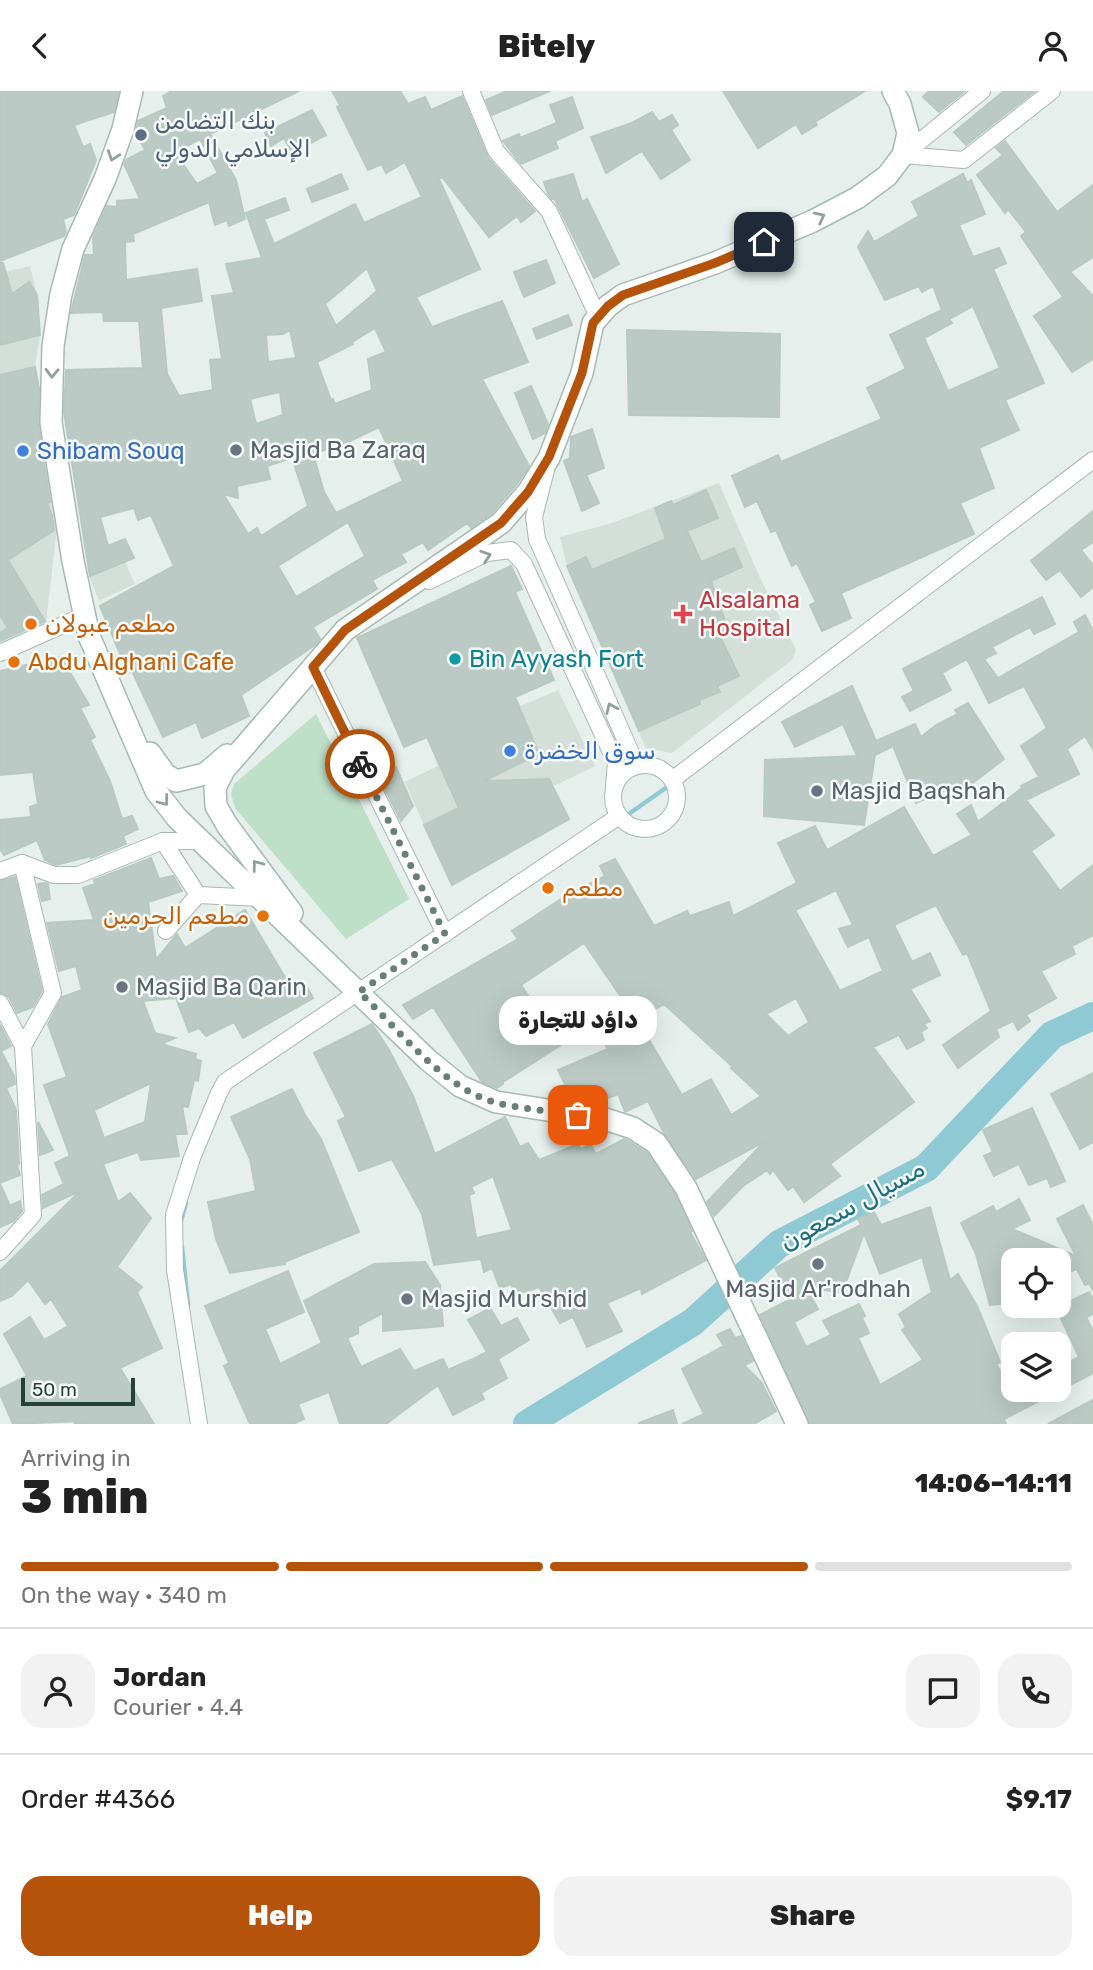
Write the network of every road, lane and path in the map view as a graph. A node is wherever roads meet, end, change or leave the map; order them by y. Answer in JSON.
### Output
{"nodes":[{"id":1,"x":132,"y":91,"type":"edge"},
{"id":2,"x":471,"y":91,"type":"edge"},
{"id":3,"x":893,"y":91,"type":"edge"},
{"id":4,"x":982,"y":91,"type":"edge"},
{"id":5,"x":1052,"y":91,"type":"edge"},
{"id":6,"x":903,"y":155,"type":"junction"},
{"id":7,"x":598,"y":317,"type":"junction"},
{"id":8,"x":549,"y":457,"type":"junction"},
{"id":9,"x":1093,"y":460,"type":"edge"},
{"id":10,"x":380,"y":605,"type":"junction"},
{"id":11,"x":85,"y":615,"type":"junction"},
{"id":12,"x":0,"y":653,"type":"edge"},
{"id":13,"x":313,"y":667,"type":"junction"},
{"id":14,"x":125,"y":717,"type":"junction"},
{"id":15,"x":264,"y":723,"type":"junction"},
{"id":16,"x":646,"y":764,"type":"junction"},
{"id":17,"x":672,"y":780,"type":"junction"},
{"id":18,"x":614,"y":786,"type":"junction"},
{"id":19,"x":619,"y":816,"type":"junction"},
{"id":20,"x":163,"y":841,"type":"junction"},
{"id":21,"x":202,"y":841,"type":"junction"},
{"id":22,"x":22,"y":863,"type":"junction"},
{"id":23,"x":0,"y":871,"type":"edge"},
{"id":24,"x":198,"y":895,"type":"junction"},
{"id":25,"x":261,"y":898,"type":"junction"},
{"id":26,"x":166,"y":931,"type":"dead end"},
{"id":27,"x":445,"y":934,"type":"junction"},
{"id":28,"x":326,"y":960,"type":"junction"},
{"id":29,"x":359,"y":992,"type":"junction"},
{"id":30,"x":0,"y":1003,"type":"edge"},
{"id":31,"x":23,"y":1047,"type":"junction"},
{"id":32,"x":0,"y":1252,"type":"edge"},
{"id":33,"x":199,"y":1424,"type":"edge"},
{"id":34,"x":797,"y":1424,"type":"edge"}],
"edges":[{"from":1,"to":11,"type":"main road","one_way":true},
{"from":2,"to":7,"type":"street"},
{"from":3,"to":6,"type":"main road"},
{"from":4,"to":6,"type":"street"},
{"from":5,"to":6,"type":"street"},
{"from":7,"to":6,"type":"main road","one_way":true},
{"from":7,"to":8,"type":"main road"},
{"from":8,"to":10,"type":"main road"},
{"from":16,"to":8,"type":"street","one_way":true},
{"from":9,"to":17,"type":"street"},
{"from":10,"to":13,"type":"main road"},
{"from":10,"to":18,"type":"street","one_way":true},
{"from":11,"to":12,"type":"street"},
{"from":11,"to":14,"type":"main road"},
{"from":13,"to":15,"type":"main road"},
{"from":13,"to":27,"type":"street"},
{"from":14,"to":15,"type":"main road"},
{"from":14,"to":21,"type":"main road","one_way":true},
{"from":28,"to":15,"type":"main road","one_way":true},
{"from":16,"to":17,"type":"street"},
{"from":16,"to":18,"type":"street"},
{"from":17,"to":19,"type":"street"},
{"from":18,"to":19,"type":"street"},
{"from":19,"to":27,"type":"street"},
{"from":20,"to":21,"type":"street"},
{"from":20,"to":22,"type":"street"},
{"from":20,"to":24,"type":"street"},
{"from":21,"to":25,"type":"main road"},
{"from":22,"to":23,"type":"street"},
{"from":22,"to":31,"type":"street"},
{"from":24,"to":25,"type":"street"},
{"from":24,"to":26,"type":"street"},
{"from":25,"to":28,"type":"main road"},
{"from":27,"to":29,"type":"street"},
{"from":28,"to":29,"type":"main road"},
{"from":29,"to":33,"type":"street"},
{"from":29,"to":34,"type":"main road"},
{"from":30,"to":31,"type":"street"},
{"from":31,"to":32,"type":"street"}]}
